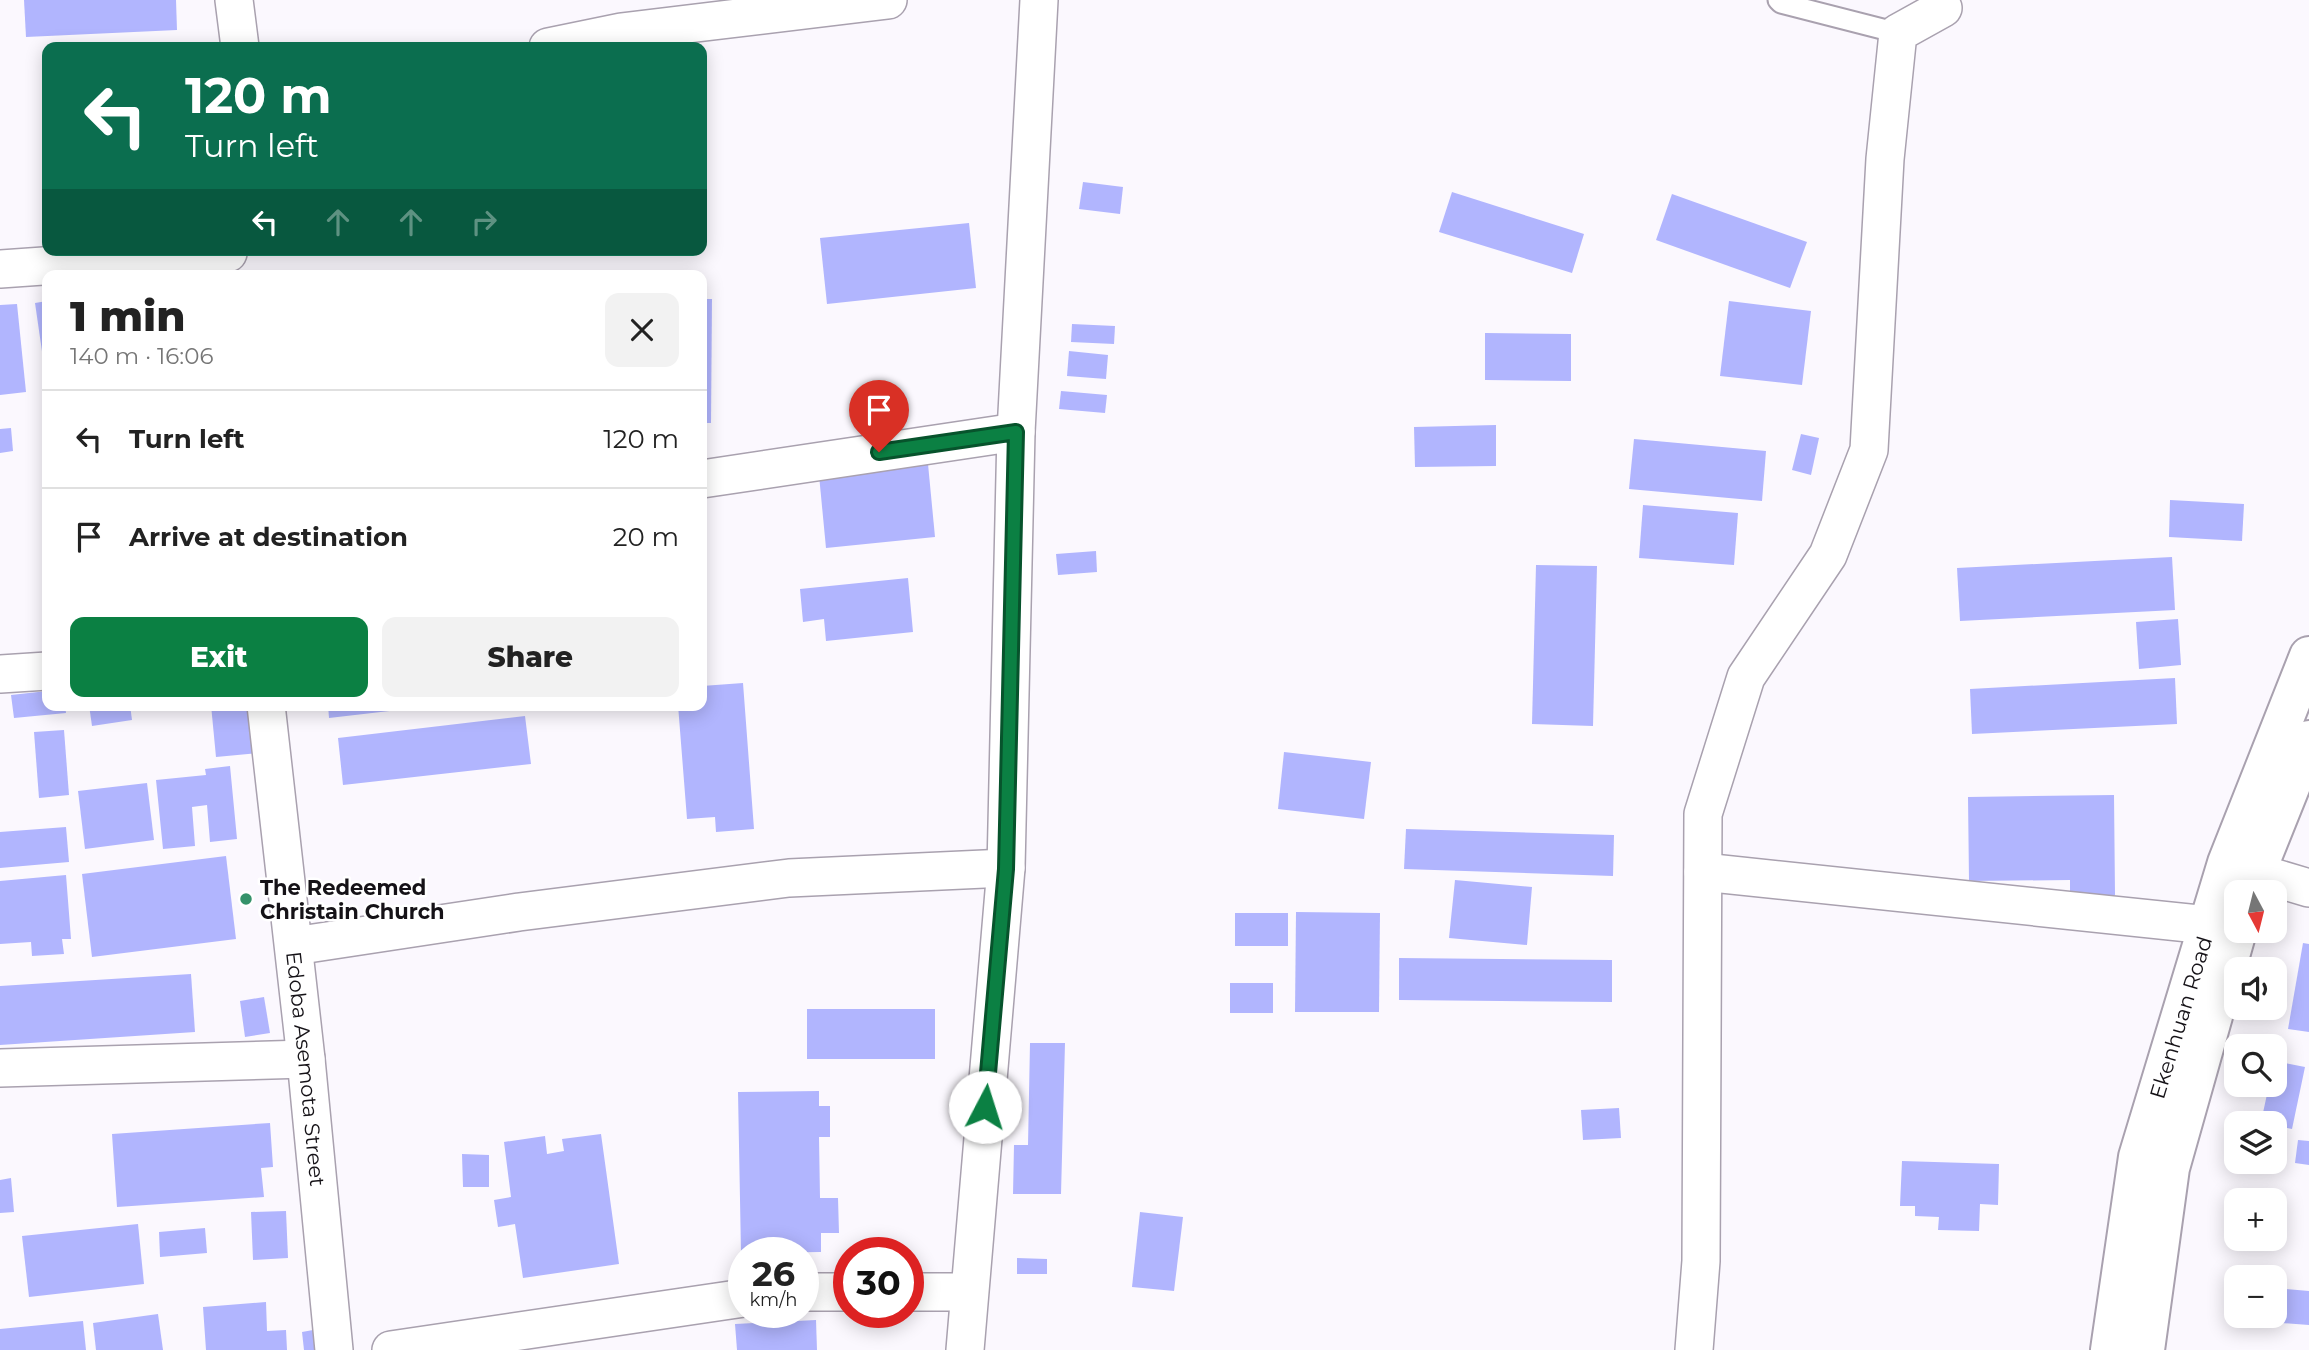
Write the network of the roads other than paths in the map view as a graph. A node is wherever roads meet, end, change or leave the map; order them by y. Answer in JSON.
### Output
{"nodes":[{"id":1,"x":234,"y":0,"type":"edge"},
{"id":2,"x":888,"y":0,"type":"edge"},
{"id":3,"x":1040,"y":0,"type":"edge"},
{"id":4,"x":1778,"y":0,"type":"edge"},
{"id":5,"x":1943,"y":8,"type":"dead end"},
{"id":6,"x":1898,"y":33,"type":"junction"},
{"id":7,"x":239,"y":42,"type":"edge"},
{"id":8,"x":572,"y":42,"type":"edge"},
{"id":9,"x":228,"y":259,"type":"edge"},
{"id":10,"x":0,"y":269,"type":"edge"},
{"id":11,"x":1016,"y":432,"type":"junction"},
{"id":12,"x":707,"y":478,"type":"edge"},
{"id":13,"x":2309,"y":656,"type":"edge"},
{"id":14,"x":42,"y":671,"type":"edge"},
{"id":15,"x":0,"y":674,"type":"edge"},
{"id":16,"x":267,"y":711,"type":"edge"},
{"id":17,"x":2309,"y":740,"type":"edge"},
{"id":18,"x":1006,"y":869,"type":"junction"},
{"id":19,"x":1703,"y":872,"type":"junction"},
{"id":20,"x":2252,"y":880,"type":"edge"},
{"id":21,"x":2287,"y":886,"type":"edge"},
{"id":22,"x":2309,"y":888,"type":"edge"},
{"id":23,"x":2222,"y":928,"type":"edge"},
{"id":24,"x":294,"y":946,"type":"junction"},
{"id":25,"x":306,"y":1059,"type":"junction"},
{"id":26,"x":0,"y":1068,"type":"edge"},
{"id":27,"x":924,"y":1292,"type":"edge"},
{"id":28,"x":969,"y":1292,"type":"junction"},
{"id":29,"x":728,"y":1300,"type":"edge"},
{"id":30,"x":334,"y":1350,"type":"edge"},
{"id":31,"x":391,"y":1350,"type":"edge"},
{"id":32,"x":965,"y":1350,"type":"edge"},
{"id":33,"x":1695,"y":1350,"type":"edge"},
{"id":34,"x":2110,"y":1350,"type":"edge"},
{"id":35,"x":2145,"y":1350,"type":"edge"}],
"edges":[{"from":1,"to":7,"type":"street"},
{"from":2,"to":8,"type":"street"},
{"from":3,"to":11,"type":"street"},
{"from":4,"to":6,"type":"lane"},
{"from":5,"to":6,"type":"street"},
{"from":6,"to":19,"type":"street"},
{"from":9,"to":10,"type":"street"},
{"from":11,"to":12,"type":"street"},
{"from":11,"to":18,"type":"street"},
{"from":13,"to":23,"type":"main road","name":"Ekenhuan Road"},
{"from":14,"to":15,"type":"street"},
{"from":16,"to":24,"type":"street","name":"Edoba Asemota Street"},
{"from":17,"to":20,"type":"main road"},
{"from":18,"to":24,"type":"street"},
{"from":18,"to":28,"type":"street"},
{"from":19,"to":23,"type":"street"},
{"from":19,"to":33,"type":"street"},
{"from":21,"to":22,"type":"street"},
{"from":23,"to":34,"type":"main road","name":"Ekenhuan Road"},
{"from":23,"to":35,"type":"main road","name":"Ekenhuan Road"},
{"from":24,"to":25,"type":"street","name":"Edoba Asemota Street"},
{"from":25,"to":26,"type":"street"},
{"from":25,"to":30,"type":"street","name":"Edoba Asemota Street"},
{"from":27,"to":28,"type":"street"},
{"from":28,"to":32,"type":"street"},
{"from":29,"to":31,"type":"street"}]}
